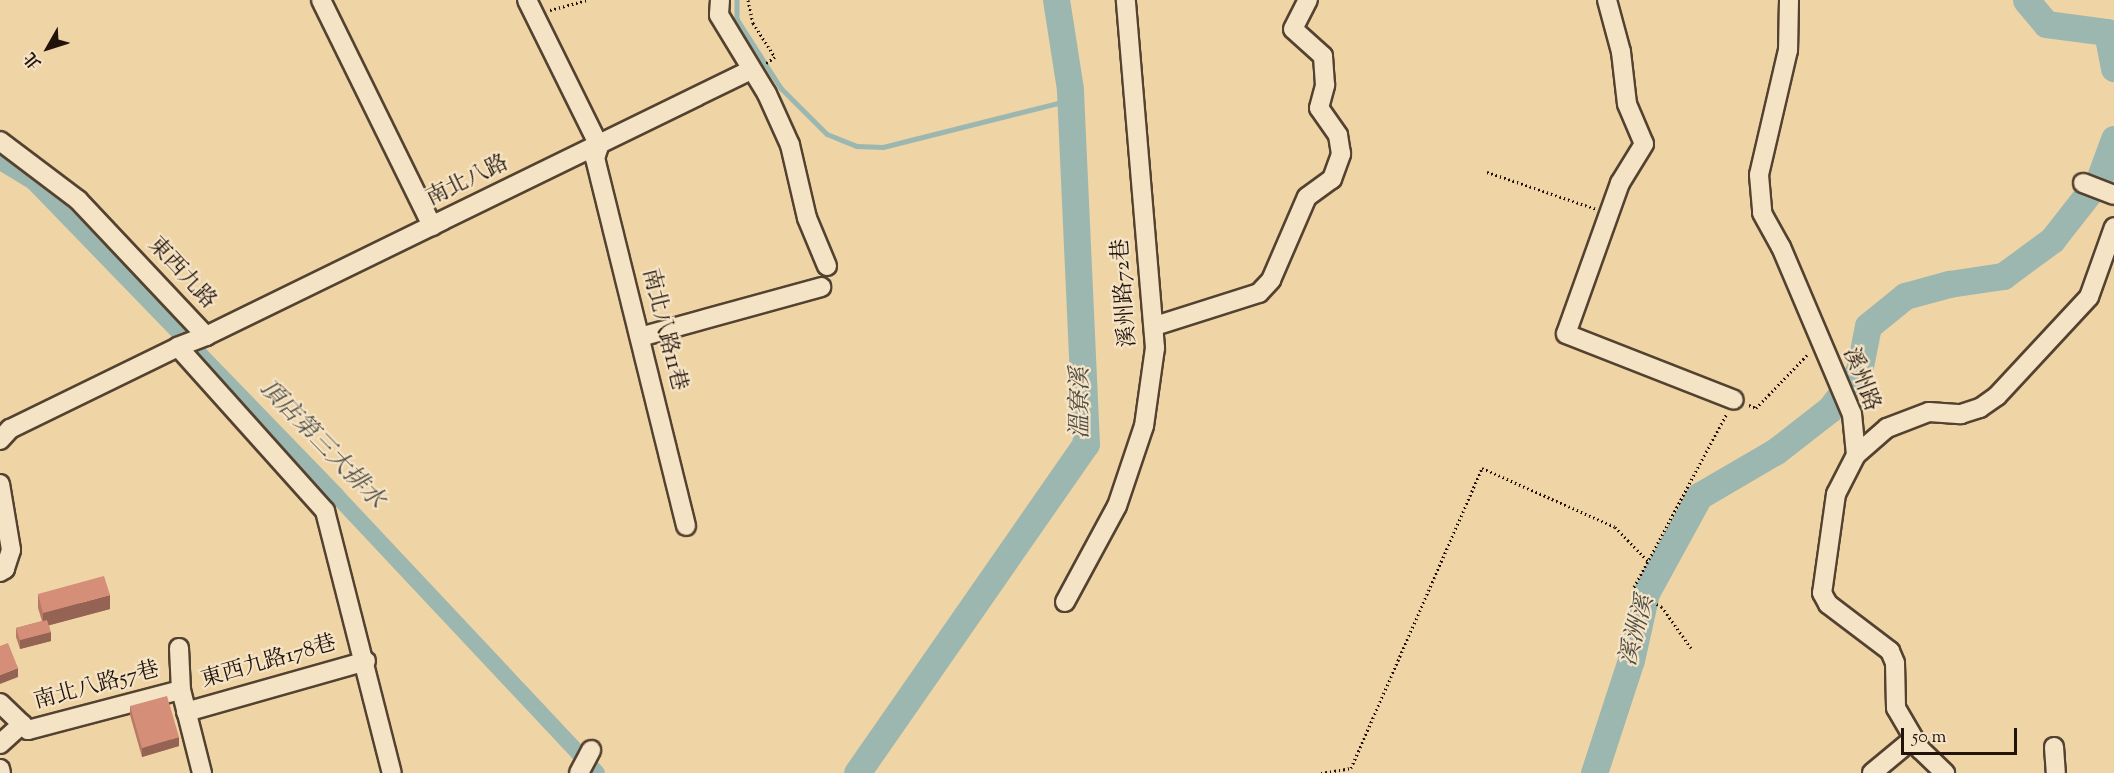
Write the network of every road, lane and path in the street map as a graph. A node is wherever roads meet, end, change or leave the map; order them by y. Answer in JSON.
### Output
{"nodes":[{"id":1,"x":321,"y":0,"type":"edge"},
{"id":2,"x":587,"y":0,"type":"edge"},
{"id":3,"x":720,"y":0,"type":"edge"},
{"id":4,"x":748,"y":0,"type":"edge"},
{"id":5,"x":1126,"y":0,"type":"edge"},
{"id":6,"x":1308,"y":0,"type":"edge"},
{"id":7,"x":1607,"y":0,"type":"edge"},
{"id":8,"x":1790,"y":0,"type":"edge"},
{"id":9,"x":531,"y":7,"type":"edge"},
{"id":10,"x":768,"y":62,"type":"dead end"},
{"id":11,"x":751,"y":70,"type":"junction"},
{"id":12,"x":0,"y":141,"type":"edge"},
{"id":13,"x":599,"y":146,"type":"junction"},
{"id":14,"x":1487,"y":172,"type":"dead end"},
{"id":15,"x":2083,"y":183,"type":"dead end"},
{"id":16,"x":2114,"y":195,"type":"edge"},
{"id":17,"x":1609,"y":213,"type":"junction"},
{"id":18,"x":432,"y":226,"type":"junction"},
{"id":19,"x":2114,"y":227,"type":"edge"},
{"id":20,"x":827,"y":266,"type":"dead end"},
{"id":21,"x":820,"y":287,"type":"dead end"},
{"id":22,"x":1155,"y":326,"type":"junction"},
{"id":23,"x":206,"y":336,"type":"junction"},
{"id":24,"x":640,"y":337,"type":"junction"},
{"id":25,"x":1819,"y":341,"type":"junction"},
{"id":26,"x":178,"y":347,"type":"junction"},
{"id":27,"x":1734,"y":400,"type":"junction"},
{"id":28,"x":0,"y":440,"type":"edge"},
{"id":29,"x":1856,"y":455,"type":"junction"},
{"id":30,"x":0,"y":484,"type":"edge"},
{"id":31,"x":686,"y":526,"type":"dead end"},
{"id":32,"x":1648,"y":561,"type":"junction"},
{"id":33,"x":0,"y":572,"type":"edge"},
{"id":34,"x":1065,"y":602,"type":"dead end"},
{"id":35,"x":179,"y":648,"type":"dead end"},
{"id":36,"x":1691,"y":648,"type":"dead end"},
{"id":37,"x":366,"y":661,"type":"junction"},
{"id":38,"x":181,"y":690,"type":"junction"},
{"id":39,"x":0,"y":703,"type":"edge"},
{"id":40,"x":186,"y":712,"type":"junction"},
{"id":41,"x":22,"y":724,"type":"junction"},
{"id":42,"x":1913,"y":739,"type":"junction"},
{"id":43,"x":0,"y":744,"type":"edge"},
{"id":44,"x":2054,"y":747,"type":"dead end"},
{"id":45,"x":591,"y":750,"type":"dead end"},
{"id":46,"x":202,"y":773,"type":"edge"},
{"id":47,"x":392,"y":773,"type":"edge"},
{"id":48,"x":579,"y":773,"type":"edge"},
{"id":49,"x":1321,"y":773,"type":"edge"},
{"id":50,"x":1872,"y":773,"type":"edge"},
{"id":51,"x":1945,"y":773,"type":"edge"},
{"id":52,"x":2056,"y":773,"type":"edge"}],
"edges":[{"from":1,"to":18,"type":"street"},
{"from":2,"to":9,"type":"path"},
{"from":3,"to":11,"type":"street"},
{"from":4,"to":10,"type":"path"},
{"from":5,"to":22,"type":"street","name":"溪州路72巷"},
{"from":6,"to":22,"type":"street"},
{"from":7,"to":17,"type":"street"},
{"from":8,"to":25,"type":"street","name":"溪州路"},
{"from":9,"to":13,"type":"street"},
{"from":11,"to":13,"type":"street","name":"南北八路"},
{"from":11,"to":20,"type":"street"},
{"from":12,"to":23,"type":"street","name":"東西九路"},
{"from":13,"to":18,"type":"street","name":"南北八路"},
{"from":13,"to":24,"type":"street","name":"南北八路11巷"},
{"from":14,"to":17,"type":"path"},
{"from":15,"to":16,"type":"street"},
{"from":17,"to":27,"type":"street"},
{"from":18,"to":23,"type":"street","name":"南北八路"},
{"from":19,"to":29,"type":"street"},
{"from":21,"to":24,"type":"street"},
{"from":22,"to":34,"type":"street","name":"溪州路72巷"},
{"from":23,"to":26,"type":"street","name":"東西九路"},
{"from":24,"to":31,"type":"street","name":"南北八路11巷"},
{"from":25,"to":27,"type":"path"},
{"from":25,"to":29,"type":"street","name":"溪州路"},
{"from":26,"to":28,"type":"street"},
{"from":26,"to":37,"type":"street"},
{"from":27,"to":32,"type":"path"},
{"from":29,"to":42,"type":"street"},
{"from":30,"to":33,"type":"street"},
{"from":32,"to":36,"type":"path"},
{"from":32,"to":49,"type":"path"},
{"from":35,"to":38,"type":"street"},
{"from":37,"to":40,"type":"street","name":"東西九路178巷"},
{"from":37,"to":47,"type":"street"},
{"from":38,"to":40,"type":"street"},
{"from":38,"to":41,"type":"street","name":"南北八路57巷"},
{"from":39,"to":41,"type":"street","name":"南北八路57巷"},
{"from":40,"to":46,"type":"street"},
{"from":41,"to":43,"type":"street"},
{"from":42,"to":50,"type":"street"},
{"from":42,"to":51,"type":"street"},
{"from":44,"to":52,"type":"street"},
{"from":45,"to":48,"type":"street"}]}
